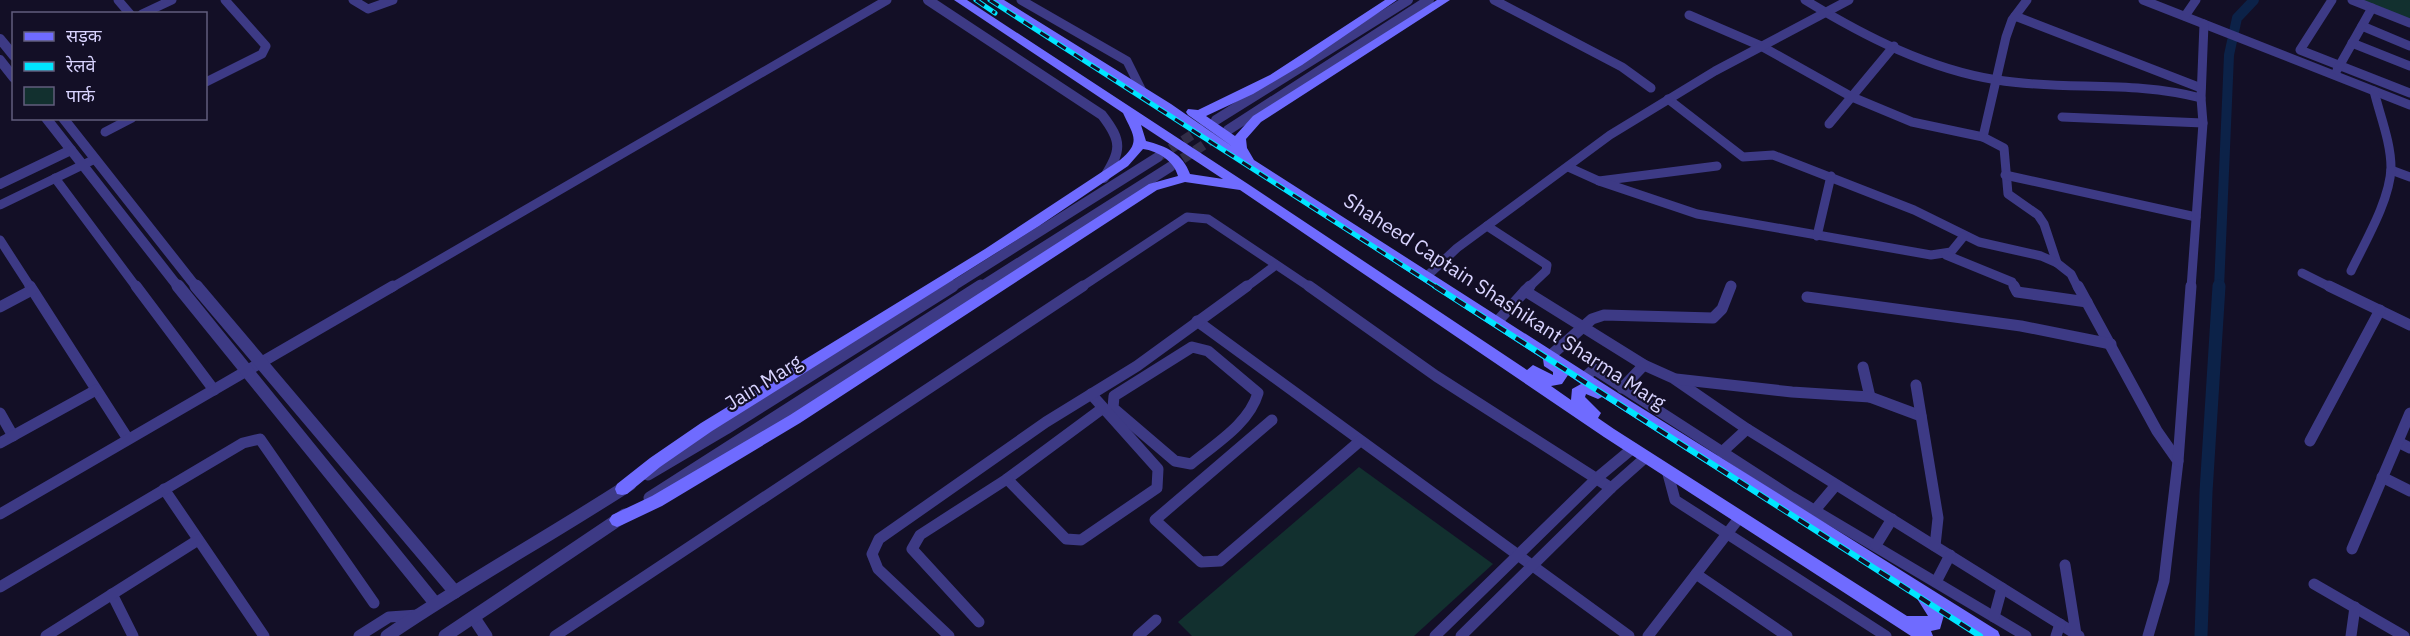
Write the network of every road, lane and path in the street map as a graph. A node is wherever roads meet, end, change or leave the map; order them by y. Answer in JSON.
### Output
{"nodes":[{"id":1,"x":118,"y":0,"type":"edge"},
{"id":2,"x":172,"y":0,"type":"edge"},
{"id":3,"x":225,"y":0,"type":"edge"},
{"id":4,"x":353,"y":0,"type":"edge"},
{"id":5,"x":393,"y":0,"type":"edge"},
{"id":6,"x":887,"y":0,"type":"edge"},
{"id":7,"x":928,"y":0,"type":"edge"},
{"id":8,"x":959,"y":0,"type":"edge"},
{"id":9,"x":996,"y":0,"type":"edge"},
{"id":10,"x":1022,"y":0,"type":"edge"},
{"id":11,"x":1392,"y":0,"type":"edge"},
{"id":12,"x":1408,"y":0,"type":"edge"},
{"id":13,"x":1429,"y":0,"type":"edge"},
{"id":14,"x":1445,"y":0,"type":"edge"},
{"id":15,"x":1494,"y":0,"type":"edge"},
{"id":16,"x":1805,"y":0,"type":"edge"},
{"id":17,"x":1848,"y":0,"type":"edge"},
{"id":18,"x":2027,"y":0,"type":"edge"},
{"id":19,"x":2143,"y":0,"type":"edge"},
{"id":20,"x":2332,"y":0,"type":"edge"},
{"id":21,"x":2352,"y":0,"type":"edge"},
{"id":22,"x":2190,"y":1,"type":"edge"},
{"id":23,"x":2372,"y":8,"type":"junction"},
{"id":24,"x":128,"y":12,"type":"edge"},
{"id":25,"x":146,"y":12,"type":"edge"},
{"id":26,"x":1825,"y":13,"type":"junction"},
{"id":27,"x":1689,"y":15,"type":"dead end"},
{"id":28,"x":2015,"y":16,"type":"junction"},
{"id":29,"x":2185,"y":16,"type":"junction"},
{"id":30,"x":2410,"y":22,"type":"edge"},
{"id":31,"x":2204,"y":24,"type":"junction"},
{"id":32,"x":2362,"y":26,"type":"junction"},
{"id":33,"x":0,"y":39,"type":"edge"},
{"id":34,"x":2352,"y":43,"type":"junction"},
{"id":35,"x":1761,"y":46,"type":"junction"},
{"id":36,"x":1894,"y":46,"type":"junction"},
{"id":37,"x":2410,"y":46,"type":"edge"},
{"id":38,"x":12,"y":54,"type":"edge"},
{"id":39,"x":0,"y":60,"type":"edge"},
{"id":40,"x":2340,"y":65,"type":"junction"},
{"id":41,"x":2410,"y":66,"type":"edge"},
{"id":42,"x":12,"y":75,"type":"edge"},
{"id":43,"x":2334,"y":75,"type":"junction"},
{"id":44,"x":1998,"y":80,"type":"junction"},
{"id":45,"x":207,"y":82,"type":"edge"},
{"id":46,"x":1651,"y":88,"type":"dead end"},
{"id":47,"x":2374,"y":91,"type":"junction"},
{"id":48,"x":1143,"y":93,"type":"junction"},
{"id":49,"x":2201,"y":93,"type":"junction"},
{"id":50,"x":2410,"y":93,"type":"edge"},
{"id":51,"x":1852,"y":97,"type":"junction"},
{"id":52,"x":1668,"y":99,"type":"junction"},
{"id":53,"x":2410,"y":105,"type":"edge"},
{"id":54,"x":1167,"y":106,"type":"junction"},
{"id":55,"x":1126,"y":110,"type":"junction"},
{"id":56,"x":1198,"y":115,"type":"junction"},
{"id":57,"x":2062,"y":117,"type":"dead end"},
{"id":58,"x":48,"y":120,"type":"edge"},
{"id":59,"x":65,"y":120,"type":"edge"},
{"id":60,"x":128,"y":120,"type":"edge"},
{"id":61,"x":1216,"y":120,"type":"tunnel mouth"},
{"id":62,"x":2203,"y":123,"type":"junction"},
{"id":63,"x":1829,"y":124,"type":"dead end"},
{"id":64,"x":1228,"y":130,"type":"tunnel mouth"},
{"id":65,"x":105,"y":132,"type":"dead end"},
{"id":66,"x":1983,"y":137,"type":"junction"},
{"id":67,"x":83,"y":143,"type":"junction"},
{"id":68,"x":1140,"y":144,"type":"junction"},
{"id":69,"x":1239,"y":145,"type":"junction"},
{"id":70,"x":70,"y":150,"type":"junction"},
{"id":71,"x":1158,"y":157,"type":"tunnel mouth"},
{"id":72,"x":95,"y":159,"type":"junction"},
{"id":73,"x":1249,"y":162,"type":"junction"},
{"id":74,"x":82,"y":165,"type":"junction"},
{"id":75,"x":1717,"y":166,"type":"dead end"},
{"id":76,"x":1170,"y":167,"type":"tunnel mouth"},
{"id":77,"x":1568,"y":167,"type":"junction"},
{"id":78,"x":2391,"y":170,"type":"junction"},
{"id":79,"x":2005,"y":175,"type":"junction"},
{"id":80,"x":1831,"y":176,"type":"junction"},
{"id":81,"x":2410,"y":177,"type":"edge"},
{"id":82,"x":55,"y":178,"type":"junction"},
{"id":83,"x":1103,"y":178,"type":"junction"},
{"id":84,"x":1185,"y":178,"type":"junction"},
{"id":85,"x":1599,"y":181,"type":"junction"},
{"id":86,"x":0,"y":184,"type":"edge"},
{"id":87,"x":1244,"y":187,"type":"junction"},
{"id":88,"x":0,"y":205,"type":"edge"},
{"id":89,"x":2196,"y":217,"type":"junction"},
{"id":90,"x":1487,"y":226,"type":"junction"},
{"id":91,"x":1817,"y":236,"type":"junction"},
{"id":92,"x":1964,"y":236,"type":"junction"},
{"id":93,"x":0,"y":240,"type":"edge"},
{"id":94,"x":4,"y":255,"type":"edge"},
{"id":95,"x":1946,"y":255,"type":"junction"},
{"id":96,"x":2057,"y":263,"type":"junction"},
{"id":97,"x":1276,"y":265,"type":"junction"},
{"id":98,"x":2351,"y":271,"type":"dead end"},
{"id":99,"x":2302,"y":273,"type":"dead end"},
{"id":100,"x":1426,"y":277,"type":"junction"},
{"id":101,"x":1731,"y":286,"type":"dead end"},
{"id":102,"x":32,"y":290,"type":"junction"},
{"id":103,"x":1525,"y":291,"type":"junction"},
{"id":104,"x":1806,"y":297,"type":"dead end"},
{"id":105,"x":2087,"y":302,"type":"junction"},
{"id":106,"x":0,"y":307,"type":"edge"},
{"id":107,"x":2380,"y":310,"type":"junction"},
{"id":108,"x":1197,"y":321,"type":"junction"},
{"id":109,"x":1501,"y":325,"type":"junction"},
{"id":110,"x":2410,"y":325,"type":"edge"},
{"id":111,"x":1582,"y":327,"type":"junction"},
{"id":112,"x":2111,"y":344,"type":"junction"},
{"id":113,"x":1480,"y":346,"type":"junction"},
{"id":114,"x":1550,"y":356,"type":"junction"},
{"id":115,"x":259,"y":363,"type":"junction"},
{"id":116,"x":1644,"y":365,"type":"junction"},
{"id":117,"x":1863,"y":367,"type":"dead end"},
{"id":118,"x":247,"y":371,"type":"junction"},
{"id":119,"x":1584,"y":378,"type":"junction"},
{"id":120,"x":1672,"y":378,"type":"junction"},
{"id":121,"x":1916,"y":385,"type":"dead end"},
{"id":122,"x":1622,"y":388,"type":"junction"},
{"id":123,"x":96,"y":390,"type":"junction"},
{"id":124,"x":213,"y":390,"type":"junction"},
{"id":125,"x":1091,"y":394,"type":"junction"},
{"id":126,"x":1870,"y":397,"type":"junction"},
{"id":127,"x":1627,"y":406,"type":"junction"},
{"id":128,"x":1103,"y":408,"type":"junction"},
{"id":129,"x":0,"y":413,"type":"edge"},
{"id":130,"x":2410,"y":413,"type":"edge"},
{"id":131,"x":1246,"y":416,"type":"junction"},
{"id":132,"x":1921,"y":416,"type":"junction"},
{"id":133,"x":1272,"y":420,"type":"dead end"},
{"id":134,"x":1747,"y":429,"type":"junction"},
{"id":135,"x":1260,"y":430,"type":"junction"},
{"id":136,"x":1609,"y":433,"type":"junction"},
{"id":137,"x":13,"y":436,"type":"junction"},
{"id":138,"x":128,"y":439,"type":"junction"},
{"id":139,"x":1360,"y":441,"type":"junction"},
{"id":140,"x":2310,"y":441,"type":"dead end"},
{"id":141,"x":2398,"y":442,"type":"junction"},
{"id":142,"x":0,"y":443,"type":"edge"},
{"id":143,"x":2410,"y":448,"type":"edge"},
{"id":144,"x":1722,"y":452,"type":"junction"},
{"id":145,"x":1640,"y":453,"type":"junction"},
{"id":146,"x":2178,"y":461,"type":"junction"},
{"id":147,"x":1667,"y":470,"type":"junction"},
{"id":148,"x":2382,"y":477,"type":"junction"},
{"id":149,"x":1598,"y":478,"type":"junction"},
{"id":150,"x":1006,"y":479,"type":"junction"},
{"id":151,"x":1836,"y":485,"type":"junction"},
{"id":152,"x":1611,"y":488,"type":"junction"},
{"id":153,"x":164,"y":489,"type":"junction"},
{"id":154,"x":622,"y":489,"type":"junction"},
{"id":155,"x":2410,"y":491,"type":"edge"},
{"id":156,"x":1815,"y":510,"type":"junction"},
{"id":157,"x":0,"y":514,"type":"edge"},
{"id":158,"x":1740,"y":517,"type":"junction"},
{"id":159,"x":1892,"y":519,"type":"junction"},
{"id":160,"x":617,"y":520,"type":"junction"},
{"id":161,"x":1725,"y":534,"type":"junction"},
{"id":162,"x":198,"y":540,"type":"junction"},
{"id":163,"x":1875,"y":545,"type":"junction"},
{"id":164,"x":1935,"y":546,"type":"junction"},
{"id":165,"x":2352,"y":549,"type":"dead end"},
{"id":166,"x":1950,"y":555,"type":"junction"},
{"id":167,"x":1517,"y":556,"type":"junction"},
{"id":168,"x":2065,"y":565,"type":"dead end"},
{"id":169,"x":1531,"y":567,"type":"junction"},
{"id":170,"x":1696,"y":574,"type":"junction"},
{"id":171,"x":1936,"y":582,"type":"junction"},
{"id":172,"x":2314,"y":584,"type":"dead end"},
{"id":173,"x":0,"y":587,"type":"edge"},
{"id":174,"x":2002,"y":588,"type":"junction"},
{"id":175,"x":1917,"y":589,"type":"junction"},
{"id":176,"x":455,"y":592,"type":"junction"},
{"id":177,"x":112,"y":594,"type":"junction"},
{"id":178,"x":374,"y":603,"type":"dead end"},
{"id":179,"x":435,"y":603,"type":"junction"},
{"id":180,"x":2355,"y":607,"type":"junction"},
{"id":181,"x":419,"y":615,"type":"junction"},
{"id":182,"x":1994,"y":617,"type":"junction"},
{"id":183,"x":474,"y":618,"type":"junction"},
{"id":184,"x":1156,"y":620,"type":"dead end"},
{"id":185,"x":979,"y":622,"type":"dead end"},
{"id":186,"x":1905,"y":623,"type":"junction"},
{"id":187,"x":2058,"y":630,"type":"edge"},
{"id":188,"x":452,"y":634,"type":"edge"},
{"id":189,"x":2078,"y":635,"type":"edge"},
{"id":190,"x":46,"y":636,"type":"edge"},
{"id":191,"x":133,"y":636,"type":"edge"},
{"id":192,"x":264,"y":636,"type":"edge"},
{"id":193,"x":358,"y":636,"type":"edge"},
{"id":194,"x":387,"y":636,"type":"edge"},
{"id":195,"x":486,"y":636,"type":"edge"},
{"id":196,"x":555,"y":636,"type":"edge"},
{"id":197,"x":949,"y":636,"type":"edge"},
{"id":198,"x":1138,"y":636,"type":"edge"},
{"id":199,"x":1435,"y":636,"type":"edge"},
{"id":200,"x":1461,"y":636,"type":"edge"},
{"id":201,"x":1629,"y":636,"type":"edge"},
{"id":202,"x":1648,"y":636,"type":"edge"},
{"id":203,"x":1787,"y":636,"type":"edge"},
{"id":204,"x":1886,"y":636,"type":"edge"},
{"id":205,"x":1925,"y":636,"type":"edge"},
{"id":206,"x":1992,"y":636,"type":"edge"},
{"id":207,"x":2026,"y":636,"type":"edge"},
{"id":208,"x":2148,"y":636,"type":"edge"},
{"id":209,"x":2351,"y":636,"type":"edge"},
{"id":210,"x":2404,"y":636,"type":"edge"}],
"edges":[{"from":1,"to":24,"type":"street"},
{"from":2,"to":25,"type":"street"},
{"from":3,"to":45,"type":"street"},
{"from":4,"to":5,"type":"street"},
{"from":6,"to":115,"type":"street"},
{"from":7,"to":83,"type":"street"},
{"from":8,"to":55,"type":"main road"},
{"from":9,"to":48,"type":"main road","name":"Shaheed Captain Shashikant Sharma Marg"},
{"from":10,"to":48,"type":"street"},
{"from":11,"to":56,"type":"main road"},
{"from":12,"to":61,"type":"street"},
{"from":13,"to":64,"type":"street"},
{"from":14,"to":69,"type":"main road"},
{"from":15,"to":46,"type":"street"},
{"from":16,"to":26,"type":"street"},
{"from":17,"to":26,"type":"street"},
{"from":18,"to":28,"type":"street"},
{"from":19,"to":29,"type":"street"},
{"from":20,"to":40,"type":"street"},
{"from":21,"to":23,"type":"street"},
{"from":22,"to":29,"type":"street"},
{"from":23,"to":30,"type":"street"},
{"from":23,"to":32,"type":"street"},
{"from":26,"to":35,"type":"street"},
{"from":26,"to":36,"type":"street"},
{"from":27,"to":35,"type":"street"},
{"from":28,"to":44,"type":"street"},
{"from":28,"to":49,"type":"street"},
{"from":29,"to":31,"type":"street"},
{"from":31,"to":43,"type":"street"},
{"from":31,"to":49,"type":"street"},
{"from":32,"to":34,"type":"street"},
{"from":32,"to":37,"type":"street"},
{"from":33,"to":38,"type":"street"},
{"from":34,"to":40,"type":"street"},
{"from":34,"to":41,"type":"street"},
{"from":35,"to":51,"type":"street"},
{"from":35,"to":52,"type":"street"},
{"from":36,"to":44,"type":"street"},
{"from":36,"to":51,"type":"street"},
{"from":39,"to":42,"type":"street"},
{"from":40,"to":43,"type":"street"},
{"from":40,"to":50,"type":"street"},
{"from":43,"to":47,"type":"street"},
{"from":44,"to":49,"type":"street"},
{"from":44,"to":66,"type":"street"},
{"from":47,"to":53,"type":"street"},
{"from":47,"to":78,"type":"street"},
{"from":48,"to":54,"type":"main road","name":"Shaheed Captain Shashikant Sharma Marg"},
{"from":49,"to":62,"type":"street"},
{"from":51,"to":63,"type":"street"},
{"from":51,"to":66,"type":"street"},
{"from":52,"to":77,"type":"street"},
{"from":52,"to":80,"type":"street"},
{"from":54,"to":56,"type":"main road"},
{"from":54,"to":73,"type":"main road","name":"Shaheed Captain Shashikant Sharma Marg"},
{"from":55,"to":68,"type":"main road"},
{"from":55,"to":87,"type":"main road"},
{"from":56,"to":69,"type":"main road"},
{"from":57,"to":62,"type":"street"},
{"from":58,"to":70,"type":"street"},
{"from":59,"to":67,"type":"street"},
{"from":60,"to":65,"type":"street"},
{"from":62,"to":89,"type":"street"},
{"from":66,"to":79,"type":"street"},
{"from":67,"to":70,"type":"street"},
{"from":67,"to":72,"type":"street"},
{"from":68,"to":83,"type":"main road"},
{"from":68,"to":84,"type":"main road"},
{"from":69,"to":73,"type":"main road"},
{"from":70,"to":74,"type":"street"},
{"from":70,"to":86,"type":"street"},
{"from":71,"to":154,"type":"street","name":"Jain Marg"},
{"from":72,"to":74,"type":"street"},
{"from":72,"to":115,"type":"street"},
{"from":73,"to":100,"type":"main road","name":"Shaheed Captain Shashikant Sharma Marg"},
{"from":74,"to":82,"type":"street"},
{"from":74,"to":118,"type":"street"},
{"from":75,"to":85,"type":"street"},
{"from":76,"to":160,"type":"street","name":"Jain Marg"},
{"from":77,"to":85,"type":"street"},
{"from":77,"to":90,"type":"street"},
{"from":78,"to":81,"type":"street"},
{"from":78,"to":98,"type":"street"},
{"from":79,"to":89,"type":"street"},
{"from":79,"to":96,"type":"street"},
{"from":80,"to":91,"type":"street"},
{"from":80,"to":92,"type":"street"},
{"from":82,"to":88,"type":"street"},
{"from":82,"to":124,"type":"street"},
{"from":83,"to":154,"type":"main road"},
{"from":84,"to":87,"type":"main road"},
{"from":84,"to":160,"type":"main road"},
{"from":85,"to":91,"type":"street"},
{"from":87,"to":113,"type":"main road"},
{"from":89,"to":146,"type":"street"},
{"from":90,"to":100,"type":"street"},
{"from":90,"to":103,"type":"street"},
{"from":91,"to":95,"type":"street"},
{"from":92,"to":95,"type":"street"},
{"from":92,"to":96,"type":"street"},
{"from":93,"to":94,"type":"street"},
{"from":94,"to":102,"type":"street"},
{"from":95,"to":105,"type":"street"},
{"from":96,"to":105,"type":"street"},
{"from":97,"to":108,"type":"street"},
{"from":97,"to":149,"type":"street"},
{"from":97,"to":196,"type":"street"},
{"from":99,"to":107,"type":"street"},
{"from":100,"to":109,"type":"main road","name":"Shaheed Captain Shashikant Sharma Marg"},
{"from":101,"to":111,"type":"street"},
{"from":102,"to":106,"type":"street"},
{"from":102,"to":123,"type":"street"},
{"from":103,"to":109,"type":"street"},
{"from":103,"to":111,"type":"street"},
{"from":104,"to":112,"type":"street"},
{"from":105,"to":112,"type":"street"},
{"from":107,"to":110,"type":"street"},
{"from":107,"to":140,"type":"street"},
{"from":108,"to":125,"type":"street"},
{"from":108,"to":139,"type":"street"},
{"from":109,"to":113,"type":"main road"},
{"from":109,"to":114,"type":"main road","name":"Shaheed Captain Shashikant Sharma Marg"},
{"from":111,"to":114,"type":"street"},
{"from":111,"to":116,"type":"street"},
{"from":112,"to":146,"type":"street"},
{"from":113,"to":136,"type":"main road"},
{"from":114,"to":119,"type":"main road","name":"Shaheed Captain Shashikant Sharma Marg"},
{"from":115,"to":118,"type":"street"},
{"from":115,"to":176,"type":"street"},
{"from":116,"to":120,"type":"street"},
{"from":116,"to":122,"type":"street"},
{"from":117,"to":126,"type":"street"},
{"from":118,"to":124,"type":"street"},
{"from":118,"to":179,"type":"street"},
{"from":119,"to":122,"type":"street"},
{"from":119,"to":127,"type":"main road","name":"Shaheed Captain Shashikant Sharma Marg"},
{"from":120,"to":126,"type":"street"},
{"from":120,"to":134,"type":"street"},
{"from":121,"to":132,"type":"street"},
{"from":122,"to":144,"type":"street"},
{"from":123,"to":137,"type":"street"},
{"from":123,"to":138,"type":"street"},
{"from":124,"to":138,"type":"street"},
{"from":125,"to":128,"type":"street"},
{"from":125,"to":197,"type":"street"},
{"from":126,"to":132,"type":"street"},
{"from":127,"to":136,"type":"main road"},
{"from":127,"to":175,"type":"main road","name":"Shaheed Captain Shashikant Sharma Marg"},
{"from":128,"to":150,"type":"street"},
{"from":128,"to":150,"type":"street"},
{"from":129,"to":137,"type":"street"},
{"from":130,"to":141,"type":"street"},
{"from":131,"to":131,"type":"street"},
{"from":131,"to":135,"type":"street"},
{"from":132,"to":164,"type":"street"},
{"from":133,"to":135,"type":"street"},
{"from":134,"to":144,"type":"street"},
{"from":134,"to":151,"type":"street"},
{"from":135,"to":139,"type":"street"},
{"from":136,"to":145,"type":"main road"},
{"from":137,"to":142,"type":"street"},
{"from":138,"to":157,"type":"street"},
{"from":139,"to":167,"type":"street"},
{"from":141,"to":143,"type":"street"},
{"from":141,"to":148,"type":"street"},
{"from":144,"to":156,"type":"street"},
{"from":145,"to":147,"type":"main road"},
{"from":145,"to":149,"type":"street"},
{"from":145,"to":152,"type":"street"},
{"from":146,"to":208,"type":"street"},
{"from":147,"to":158,"type":"main road"},
{"from":147,"to":161,"type":"street"},
{"from":148,"to":155,"type":"street"},
{"from":148,"to":165,"type":"street"},
{"from":149,"to":152,"type":"street"},
{"from":149,"to":167,"type":"street"},
{"from":150,"to":185,"type":"street"},
{"from":151,"to":156,"type":"street"},
{"from":151,"to":159,"type":"street"},
{"from":152,"to":169,"type":"street"},
{"from":153,"to":162,"type":"street"},
{"from":153,"to":173,"type":"street"},
{"from":153,"to":178,"type":"street"},
{"from":154,"to":176,"type":"street","name":"Jain Marg"},
{"from":156,"to":163,"type":"street"},
{"from":158,"to":161,"type":"street"},
{"from":158,"to":186,"type":"main road"},
{"from":159,"to":163,"type":"street"},
{"from":159,"to":164,"type":"street"},
{"from":160,"to":183,"type":"street","name":"Jain Marg"},
{"from":161,"to":170,"type":"street"},
{"from":161,"to":204,"type":"street"},
{"from":162,"to":177,"type":"street"},
{"from":162,"to":192,"type":"street"},
{"from":163,"to":171,"type":"street"},
{"from":164,"to":166,"type":"street"},
{"from":166,"to":171,"type":"street"},
{"from":166,"to":174,"type":"street"},
{"from":167,"to":169,"type":"street"},
{"from":167,"to":199,"type":"street"},
{"from":168,"to":189,"type":"street"},
{"from":169,"to":200,"type":"street"},
{"from":169,"to":201,"type":"street"},
{"from":170,"to":202,"type":"street"},
{"from":170,"to":203,"type":"street"},
{"from":171,"to":182,"type":"street"},
{"from":172,"to":180,"type":"street"},
{"from":174,"to":182,"type":"street"},
{"from":174,"to":187,"type":"street"},
{"from":175,"to":186,"type":"main road"},
{"from":175,"to":206,"type":"main road","name":"Shaheed Captain Shashikant Sharma Marg"},
{"from":176,"to":179,"type":"street","name":"Jain Marg"},
{"from":177,"to":190,"type":"street"},
{"from":177,"to":191,"type":"street"},
{"from":179,"to":181,"type":"street","name":"Jain Marg"},
{"from":180,"to":209,"type":"street"},
{"from":180,"to":210,"type":"street"},
{"from":181,"to":193,"type":"street"},
{"from":181,"to":194,"type":"street","name":"Jain Marg"},
{"from":182,"to":207,"type":"street"},
{"from":183,"to":188,"type":"street","name":"Jain Marg"},
{"from":183,"to":195,"type":"street"},
{"from":184,"to":198,"type":"street"},
{"from":186,"to":205,"type":"main road"},
{"from":187,"to":189,"type":"street"}]}
